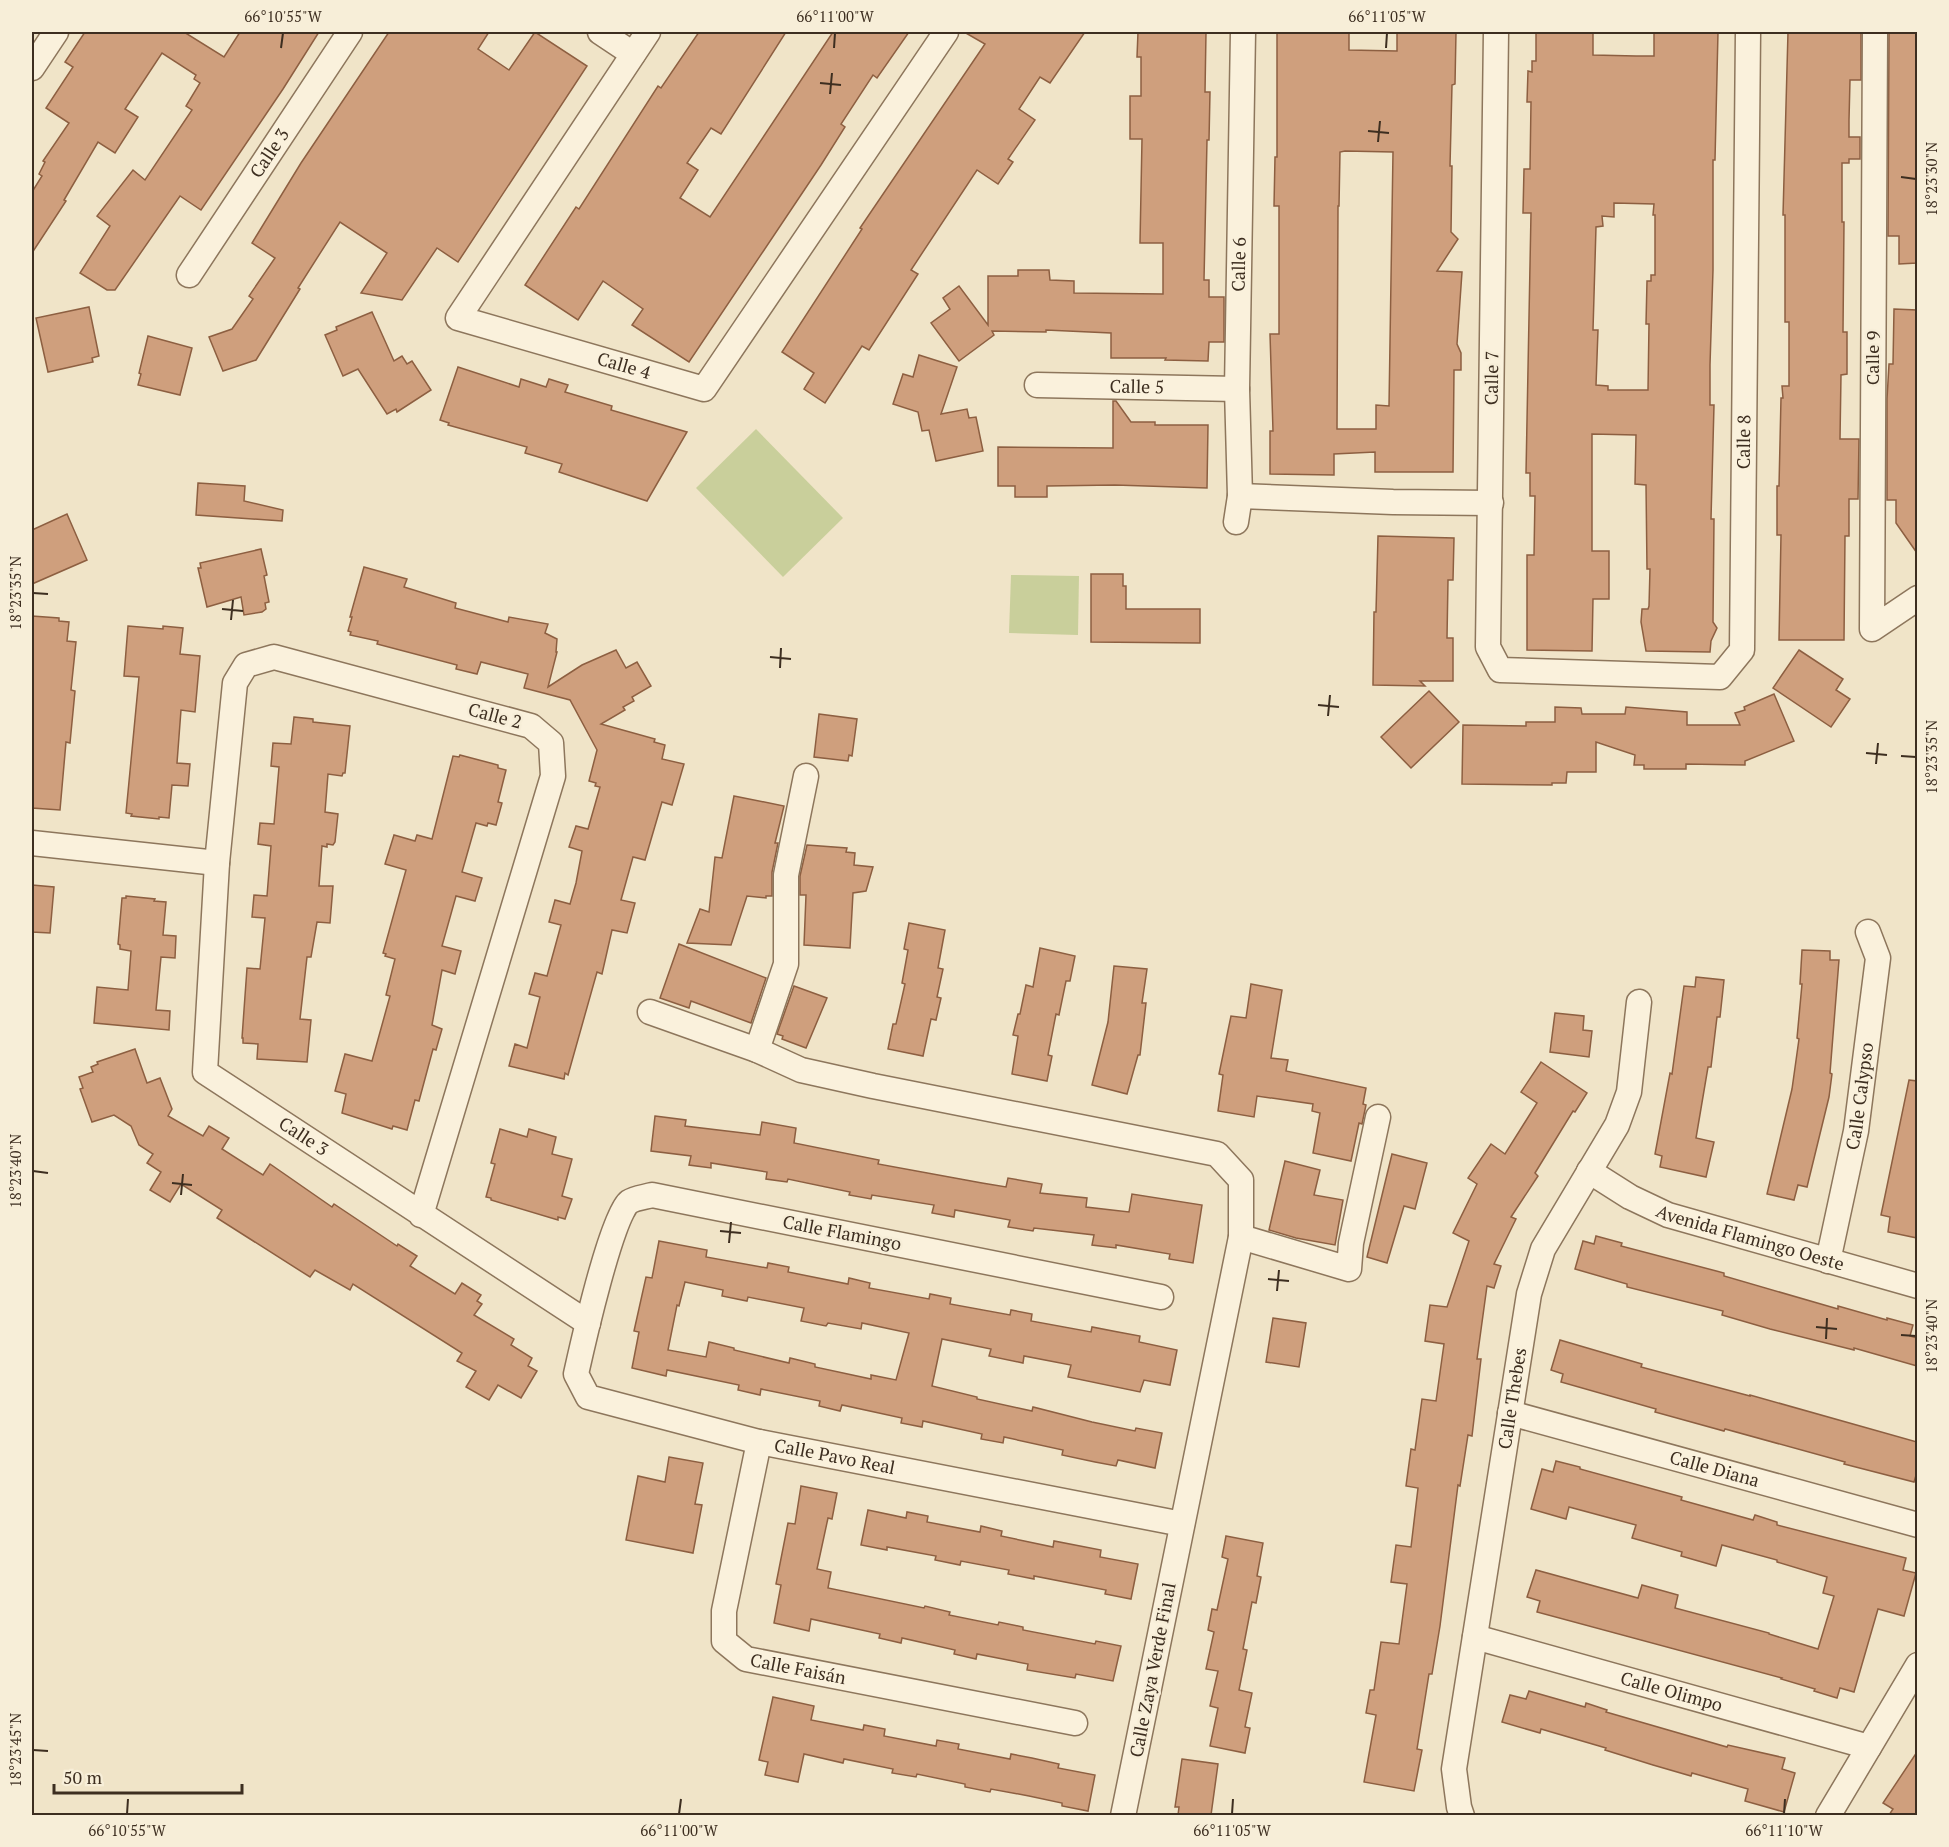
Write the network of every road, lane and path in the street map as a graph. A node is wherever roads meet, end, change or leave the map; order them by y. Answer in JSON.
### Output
{"nodes":[{"id":1,"x":56,"y":32,"type":"edge"},
{"id":2,"x":350,"y":32,"type":"edge"},
{"id":3,"x":600,"y":32,"type":"edge"},
{"id":4,"x":648,"y":32,"type":"edge"},
{"id":5,"x":946,"y":32,"type":"edge"},
{"id":6,"x":1243,"y":32,"type":"edge"},
{"id":7,"x":1496,"y":32,"type":"edge"},
{"id":8,"x":1748,"y":32,"type":"edge"},
{"id":9,"x":1875,"y":32,"type":"edge"},
{"id":10,"x":633,"y":54,"type":"junction"},
{"id":11,"x":32,"y":68,"type":"edge"},
{"id":12,"x":189,"y":275,"type":"dead end"},
{"id":13,"x":1037,"y":385,"type":"dead end"},
{"id":14,"x":1237,"y":389,"type":"junction"},
{"id":15,"x":1240,"y":496,"type":"junction"},
{"id":16,"x":1491,"y":503,"type":"junction"},
{"id":17,"x":1236,"y":522,"type":"dead end"},
{"id":18,"x":1917,"y":598,"type":"edge"},
{"id":19,"x":1553,"y":672,"type":"joint"},
{"id":20,"x":806,"y":776,"type":"dead end"},
{"id":21,"x":32,"y":843,"type":"edge"},
{"id":22,"x":218,"y":857,"type":"junction"},
{"id":23,"x":1868,"y":932,"type":"dead end"},
{"id":24,"x":1639,"y":1002,"type":"dead end"},
{"id":25,"x":650,"y":1012,"type":"dead end"},
{"id":26,"x":757,"y":1050,"type":"junction"},
{"id":27,"x":1378,"y":1117,"type":"dead end"},
{"id":28,"x":1589,"y":1171,"type":"junction"},
{"id":29,"x":421,"y":1215,"type":"junction"},
{"id":30,"x":1241,"y":1237,"type":"junction"},
{"id":31,"x":1828,"y":1261,"type":"junction"},
{"id":32,"x":1917,"y":1286,"type":"edge"},
{"id":33,"x":1161,"y":1297,"type":"dead end"},
{"id":34,"x":591,"y":1312,"type":"junction"},
{"id":35,"x":1510,"y":1413,"type":"junction"},
{"id":36,"x":759,"y":1442,"type":"junction"},
{"id":37,"x":1182,"y":1524,"type":"junction"},
{"id":38,"x":1917,"y":1525,"type":"edge"},
{"id":39,"x":1474,"y":1637,"type":"junction"},
{"id":40,"x":1917,"y":1665,"type":"edge"},
{"id":41,"x":1074,"y":1723,"type":"dead end"},
{"id":42,"x":1869,"y":1747,"type":"junction"},
{"id":43,"x":1123,"y":1815,"type":"edge"},
{"id":44,"x":1462,"y":1815,"type":"edge"},
{"id":45,"x":1828,"y":1815,"type":"edge"}],
"edges":[{"from":1,"to":11,"type":"street"},
{"from":2,"to":12,"type":"street","name":"Calle 3"},
{"from":3,"to":10,"type":"street"},
{"from":4,"to":10,"type":"street","name":"Calle 4"},
{"from":5,"to":10,"type":"street","name":"Calle 4"},
{"from":6,"to":14,"type":"street","name":"Calle 6"},
{"from":7,"to":16,"type":"street","name":"Calle 7"},
{"from":8,"to":19,"type":"street","name":"Calle 8"},
{"from":9,"to":18,"type":"street","name":"Calle 9"},
{"from":13,"to":14,"type":"street","name":"Calle 5"},
{"from":14,"to":15,"type":"street","name":"Calle 6"},
{"from":15,"to":16,"type":"street"},
{"from":15,"to":17,"type":"street","name":"Calle 6"},
{"from":16,"to":19,"type":"street","name":"Calle 7"},
{"from":20,"to":26,"type":"street"},
{"from":21,"to":22,"type":"street"},
{"from":22,"to":29,"type":"street","name":"Calle 3"},
{"from":22,"to":29,"type":"street","name":"Calle 2"},
{"from":23,"to":31,"type":"street","name":"Calle Calypso"},
{"from":24,"to":28,"type":"street","name":"Calle Thebes"},
{"from":25,"to":26,"type":"street","name":"Calle Zaya Verde Final"},
{"from":26,"to":30,"type":"street","name":"Calle Zaya Verde Final"},
{"from":27,"to":30,"type":"street"},
{"from":28,"to":31,"type":"street","name":"Avenida Flamingo Oeste"},
{"from":28,"to":35,"type":"street","name":"Calle Thebes"},
{"from":29,"to":34,"type":"street","name":"Calle 3"},
{"from":30,"to":37,"type":"street","name":"Calle Zaya Verde Final"},
{"from":31,"to":32,"type":"street","name":"Avenida Flamingo Oeste"},
{"from":33,"to":34,"type":"street","name":"Calle Flamingo"},
{"from":34,"to":36,"type":"street","name":"Calle Pavo Real"},
{"from":35,"to":38,"type":"street","name":"Calle Diana"},
{"from":35,"to":39,"type":"street","name":"Calle Thebes"},
{"from":36,"to":37,"type":"street","name":"Calle Pavo Real"},
{"from":36,"to":41,"type":"street","name":"Calle Faisán"},
{"from":37,"to":43,"type":"street","name":"Calle Zaya Verde Final"},
{"from":39,"to":42,"type":"street","name":"Calle Olimpo"},
{"from":39,"to":44,"type":"street","name":"Calle Thebes"},
{"from":40,"to":42,"type":"street"},
{"from":42,"to":45,"type":"street"}]}
